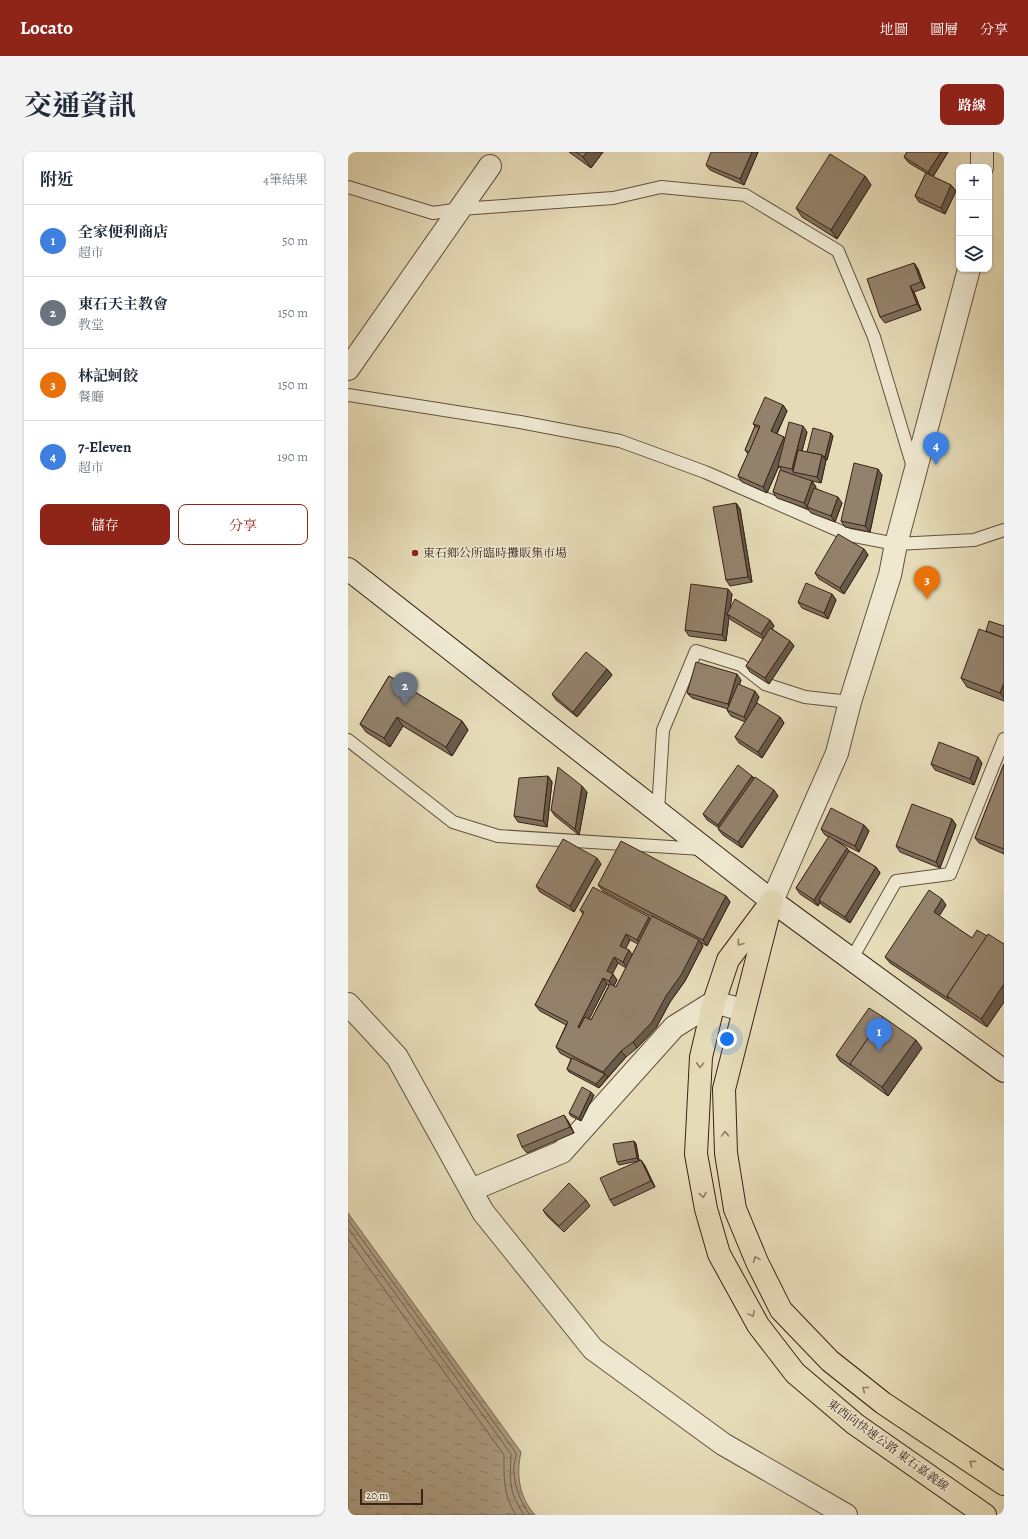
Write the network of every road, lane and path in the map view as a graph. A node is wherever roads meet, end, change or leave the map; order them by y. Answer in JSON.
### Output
{"nodes":[{"id":1,"x":982,"y":152,"type":"edge"},
{"id":2,"x":982,"y":164,"type":"edge"},
{"id":3,"x":490,"y":166,"type":"dead end"},
{"id":4,"x":348,"y":187,"type":"edge"},
{"id":5,"x":460,"y":209,"type":"junction"},
{"id":6,"x":968,"y":272,"type":"edge"},
{"id":7,"x":348,"y":369,"type":"edge"},
{"id":8,"x":348,"y":395,"type":"edge"},
{"id":9,"x":916,"y":475,"type":"junction"},
{"id":10,"x":1004,"y":530,"type":"edge"},
{"id":11,"x":896,"y":544,"type":"junction"},
{"id":12,"x":348,"y":569,"type":"edge"},
{"id":13,"x":850,"y":702,"type":"junction"},
{"id":14,"x":1004,"y":739,"type":"edge"},
{"id":15,"x":348,"y":740,"type":"edge"},
{"id":16,"x":658,"y":811,"type":"junction"},
{"id":17,"x":707,"y":850,"type":"junction"},
{"id":18,"x":772,"y":901,"type":"junction"},
{"id":19,"x":851,"y":960,"type":"junction"},
{"id":20,"x":714,"y":1002,"type":"junction"},
{"id":21,"x":348,"y":1004,"type":"edge"},
{"id":22,"x":743,"y":1010,"type":"junction"},
{"id":23,"x":1004,"y":1071,"type":"edge"},
{"id":24,"x":471,"y":1190,"type":"junction"},
{"id":25,"x":1004,"y":1484,"type":"edge"},
{"id":26,"x":846,"y":1515,"type":"edge"},
{"id":27,"x":985,"y":1515,"type":"edge"}],
"edges":[{"from":1,"to":2,"type":"street"},
{"from":3,"to":5,"type":"street"},
{"from":4,"to":5,"type":"lane"},
{"from":5,"to":7,"type":"street"},
{"from":5,"to":9,"type":"lane"},
{"from":6,"to":9,"type":"street"},
{"from":8,"to":11,"type":"lane"},
{"from":9,"to":11,"type":"street"},
{"from":10,"to":11,"type":"lane"},
{"from":11,"to":13,"type":"street"},
{"from":12,"to":16,"type":"street"},
{"from":13,"to":16,"type":"lane"},
{"from":13,"to":18,"type":"street"},
{"from":14,"to":19,"type":"lane"},
{"from":15,"to":17,"type":"lane"},
{"from":16,"to":17,"type":"street"},
{"from":17,"to":18,"type":"street"},
{"from":18,"to":19,"type":"street"},
{"from":18,"to":20,"type":"main road","name":"東西向快速公路 東石嘉義線","one_way":true},
{"from":18,"to":22,"type":"main road"},
{"from":19,"to":23,"type":"street"},
{"from":20,"to":22,"type":"street"},
{"from":20,"to":24,"type":"street"},
{"from":20,"to":27,"type":"main road","name":"東西向快速公路 東石嘉義線","one_way":true},
{"from":21,"to":24,"type":"street"},
{"from":25,"to":22,"type":"main road","one_way":true},
{"from":24,"to":26,"type":"street"}]}
